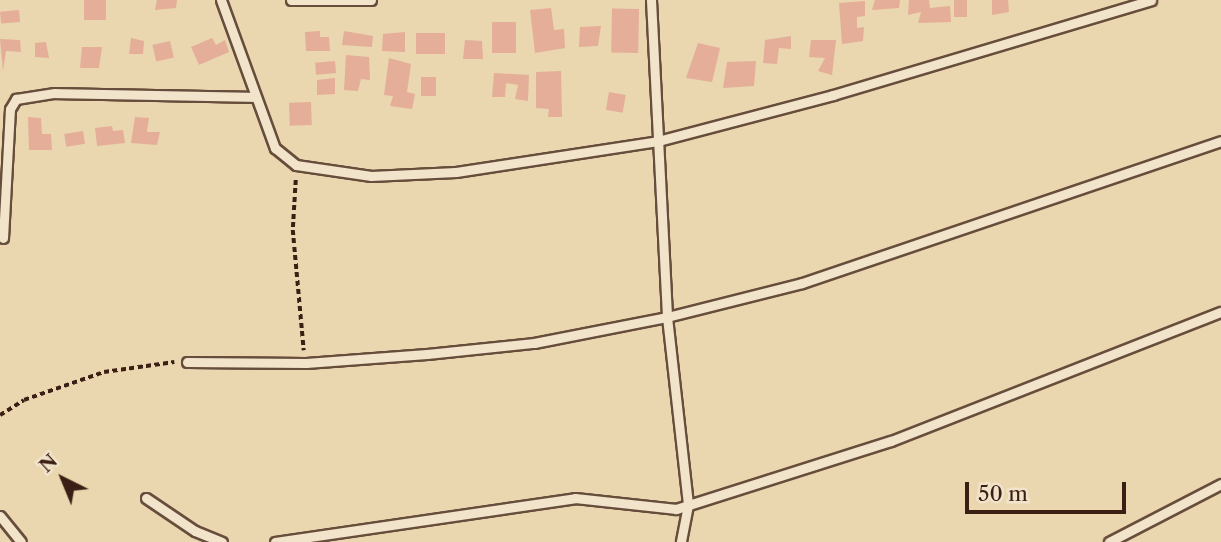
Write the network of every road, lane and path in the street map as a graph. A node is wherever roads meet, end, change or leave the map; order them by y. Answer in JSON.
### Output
{"nodes":[{"id":1,"x":221,"y":0,"type":"edge"},
{"id":2,"x":291,"y":0,"type":"edge"},
{"id":3,"x":371,"y":0,"type":"edge"},
{"id":4,"x":651,"y":0,"type":"edge"},
{"id":5,"x":1151,"y":0,"type":"edge"},
{"id":6,"x":255,"y":97,"type":"junction"},
{"id":7,"x":658,"y":141,"type":"junction"},
{"id":8,"x":1221,"y":141,"type":"edge"},
{"id":9,"x":296,"y":165,"type":"junction"},
{"id":10,"x":3,"y":238,"type":"dead end"},
{"id":11,"x":1221,"y":312,"type":"edge"},
{"id":12,"x":667,"y":317,"type":"junction"},
{"id":13,"x":187,"y":362,"type":"joint"},
{"id":14,"x":306,"y":363,"type":"junction"},
{"id":15,"x":0,"y":415,"type":"edge"},
{"id":16,"x":1221,"y":484,"type":"edge"},
{"id":17,"x":146,"y":498,"type":"dead end"},
{"id":18,"x":688,"y":505,"type":"junction"},
{"id":19,"x":0,"y":516,"type":"edge"},
{"id":20,"x":21,"y":542,"type":"edge"},
{"id":21,"x":222,"y":542,"type":"edge"},
{"id":22,"x":275,"y":542,"type":"edge"},
{"id":23,"x":681,"y":542,"type":"edge"},
{"id":24,"x":1109,"y":542,"type":"edge"}],
"edges":[{"from":1,"to":6,"type":"lane"},
{"from":2,"to":3,"type":"lane"},
{"from":4,"to":7,"type":"lane"},
{"from":5,"to":7,"type":"lane"},
{"from":6,"to":9,"type":"lane"},
{"from":6,"to":10,"type":"lane"},
{"from":7,"to":9,"type":"lane"},
{"from":7,"to":12,"type":"lane"},
{"from":8,"to":12,"type":"lane"},
{"from":9,"to":14,"type":"path"},
{"from":11,"to":18,"type":"lane"},
{"from":12,"to":14,"type":"lane"},
{"from":12,"to":18,"type":"lane"},
{"from":13,"to":14,"type":"lane"},
{"from":13,"to":15,"type":"path"},
{"from":16,"to":24,"type":"lane"},
{"from":17,"to":21,"type":"lane"},
{"from":18,"to":22,"type":"lane"},
{"from":18,"to":23,"type":"lane"},
{"from":19,"to":20,"type":"lane"}]}
